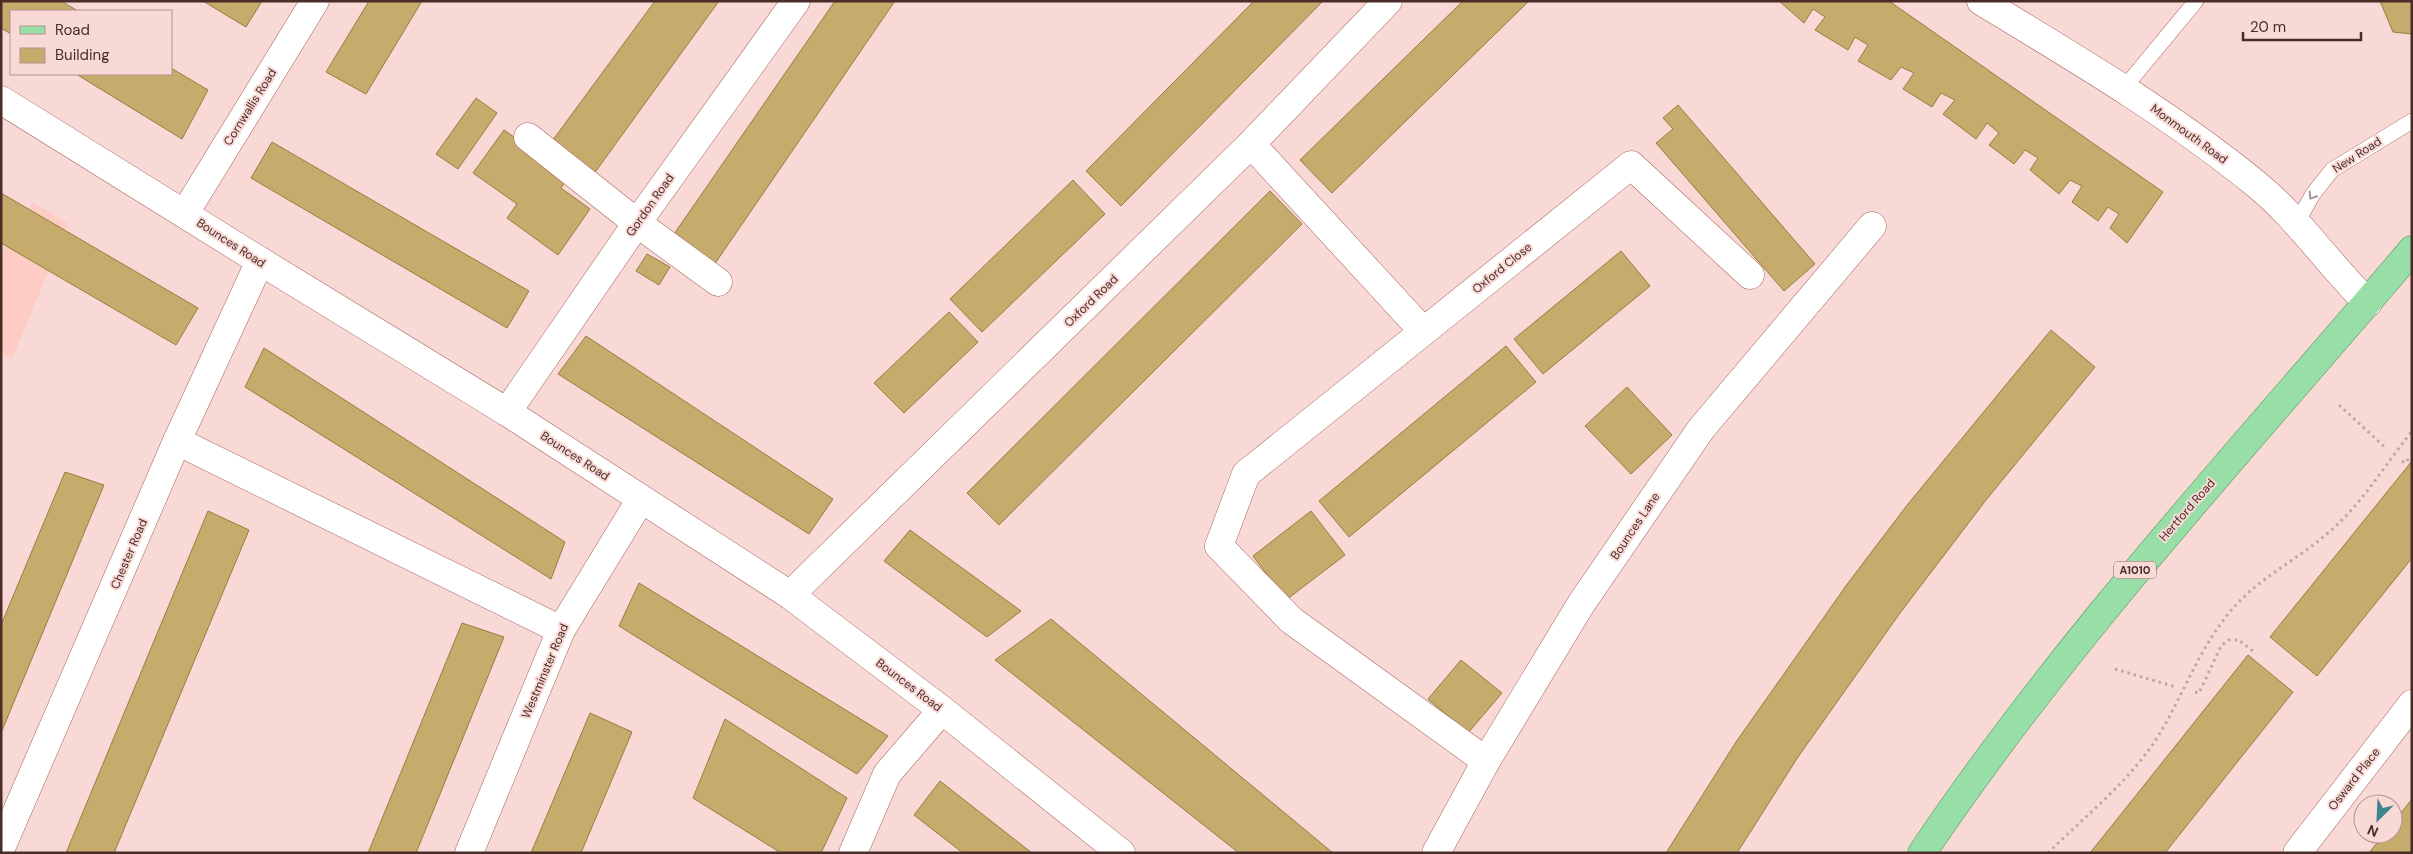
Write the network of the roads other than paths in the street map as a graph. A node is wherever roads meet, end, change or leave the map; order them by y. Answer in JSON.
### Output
{"nodes":[{"id":1,"x":315,"y":1,"type":"edge"},
{"id":2,"x":796,"y":1,"type":"edge"},
{"id":3,"x":1388,"y":1,"type":"edge"},
{"id":4,"x":1980,"y":1,"type":"edge"},
{"id":5,"x":2196,"y":1,"type":"edge"},
{"id":6,"x":2124,"y":88,"type":"junction"},
{"id":7,"x":1,"y":100,"type":"edge"},
{"id":8,"x":2412,"y":121,"type":"edge"},
{"id":9,"x":528,"y":137,"type":"dead end"},
{"id":10,"x":1251,"y":144,"type":"junction"},
{"id":11,"x":185,"y":213,"type":"junction"},
{"id":12,"x":637,"y":224,"type":"junction"},
{"id":13,"x":2296,"y":224,"type":"junction"},
{"id":14,"x":1872,"y":226,"type":"dead end"},
{"id":15,"x":2412,"y":250,"type":"edge"},
{"id":16,"x":260,"y":261,"type":"junction"},
{"id":17,"x":1750,"y":275,"type":"dead end"},
{"id":18,"x":718,"y":282,"type":"dead end"},
{"id":19,"x":2368,"y":302,"type":"junction"},
{"id":20,"x":1423,"y":331,"type":"junction"},
{"id":21,"x":507,"y":412,"type":"junction"},
{"id":22,"x":177,"y":441,"type":"junction"},
{"id":23,"x":641,"y":499,"type":"junction"},
{"id":24,"x":790,"y":596,"type":"junction"},
{"id":25,"x":561,"y":630,"type":"junction"},
{"id":26,"x":2412,"y":704,"type":"edge"},
{"id":27,"x":942,"y":710,"type":"junction"},
{"id":28,"x":1486,"y":761,"type":"junction"},
{"id":29,"x":1,"y":848,"type":"edge"},
{"id":30,"x":468,"y":853,"type":"edge"},
{"id":31,"x":853,"y":853,"type":"edge"},
{"id":32,"x":1121,"y":853,"type":"edge"},
{"id":33,"x":1436,"y":853,"type":"edge"},
{"id":34,"x":1922,"y":853,"type":"edge"},
{"id":35,"x":2297,"y":853,"type":"edge"}],
"edges":[{"from":1,"to":11,"type":"street","name":"Cornwallis Road"},
{"from":2,"to":12,"type":"street","name":"Gordon Road"},
{"from":3,"to":10,"type":"street","name":"Oxford Road"},
{"from":4,"to":6,"type":"street","name":"Monmouth Road"},
{"from":5,"to":6,"type":"lane"},
{"from":6,"to":13,"type":"street","name":"Monmouth Road"},
{"from":7,"to":11,"type":"street","name":"Bounces Road"},
{"from":8,"to":13,"type":"lane","name":"New Road","one_way":true},
{"from":9,"to":12,"type":"street"},
{"from":10,"to":20,"type":"street"},
{"from":10,"to":24,"type":"street","name":"Oxford Road"},
{"from":11,"to":16,"type":"street","name":"Bounces Road"},
{"from":12,"to":18,"type":"street"},
{"from":12,"to":21,"type":"street","name":"Gordon Road"},
{"from":13,"to":19,"type":"street","name":"Monmouth Road"},
{"from":14,"to":28,"type":"street","name":"Bounces Lane"},
{"from":15,"to":19,"type":"main road","name":"Hertford Road","number":"A1010"},
{"from":16,"to":21,"type":"street","name":"Bounces Road"},
{"from":16,"to":22,"type":"street","name":"Chester Road"},
{"from":17,"to":20,"type":"street","name":"Oxford Close"},
{"from":19,"to":34,"type":"main road","name":"Hertford Road","number":"A1010"},
{"from":20,"to":28,"type":"street","name":"Oxford Close"},
{"from":21,"to":23,"type":"street","name":"Bounces Road"},
{"from":22,"to":25,"type":"street"},
{"from":22,"to":29,"type":"street","name":"Chester Road"},
{"from":23,"to":24,"type":"street","name":"Bounces Road"},
{"from":23,"to":25,"type":"street","name":"Westminster Road"},
{"from":24,"to":27,"type":"street","name":"Bounces Road"},
{"from":25,"to":30,"type":"street","name":"Westminster Road"},
{"from":26,"to":35,"type":"street","name":"Osward Place"},
{"from":27,"to":31,"type":"street"},
{"from":27,"to":32,"type":"street","name":"Bounces Road"},
{"from":28,"to":33,"type":"street","name":"Bounces Lane"}]}
